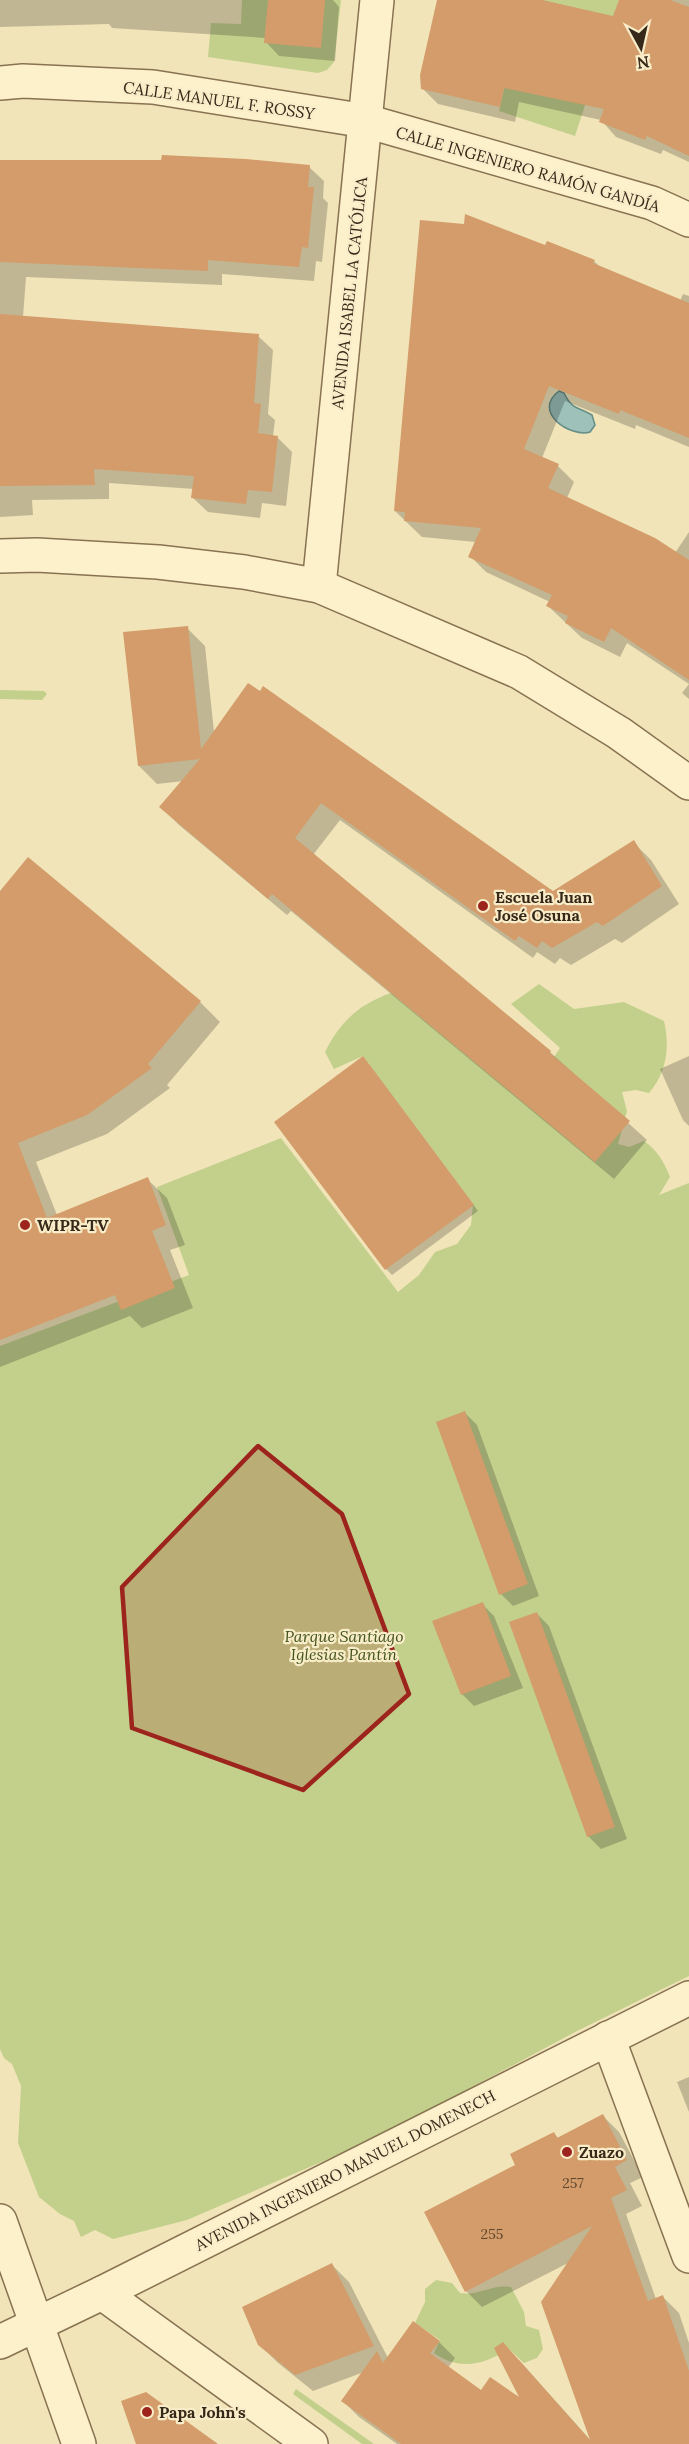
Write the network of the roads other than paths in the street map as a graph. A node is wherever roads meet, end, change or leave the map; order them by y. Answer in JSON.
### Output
{"nodes":[{"id":1,"x":377,"y":0,"type":"edge"},
{"id":2,"x":0,"y":83,"type":"edge"},
{"id":3,"x":366,"y":121,"type":"junction"},
{"id":4,"x":689,"y":220,"type":"edge"},
{"id":5,"x":0,"y":556,"type":"edge"},
{"id":6,"x":320,"y":586,"type":"junction"},
{"id":7,"x":689,"y":783,"type":"edge"},
{"id":8,"x":689,"y":1998,"type":"edge"},
{"id":9,"x":608,"y":2038,"type":"junction"},
{"id":10,"x":0,"y":2221,"type":"edge"},
{"id":11,"x":689,"y":2256,"type":"edge"},
{"id":12,"x":102,"y":2293,"type":"junction"},
{"id":13,"x":38,"y":2325,"type":"junction"},
{"id":14,"x":0,"y":2342,"type":"edge"},
{"id":15,"x":79,"y":2444,"type":"edge"},
{"id":16,"x":311,"y":2444,"type":"edge"}],
"edges":[{"from":1,"to":3,"type":"street","name":"AVENIDA ISABEL LA CATÓLICA"},
{"from":2,"to":3,"type":"street","name":"CALLE MANUEL F. ROSSY"},
{"from":3,"to":4,"type":"street","name":"CALLE INGENIERO RAMÓN GANDÍA"},
{"from":3,"to":6,"type":"street","name":"AVENIDA ISABEL LA CATÓLICA"},
{"from":5,"to":6,"type":"street"},
{"from":6,"to":7,"type":"street"},
{"from":8,"to":9,"type":"street","name":"AVENIDA INGENIERO MANUEL DOMENECH"},
{"from":9,"to":11,"type":"street"},
{"from":9,"to":12,"type":"street","name":"AVENIDA INGENIERO MANUEL DOMENECH"},
{"from":10,"to":13,"type":"street"},
{"from":12,"to":13,"type":"street","name":"AVENIDA INGENIERO MANUEL DOMENECH"},
{"from":12,"to":16,"type":"street"},
{"from":13,"to":14,"type":"street","name":"AVENIDA INGENIERO MANUEL DOMENECH"},
{"from":13,"to":15,"type":"street"}]}
